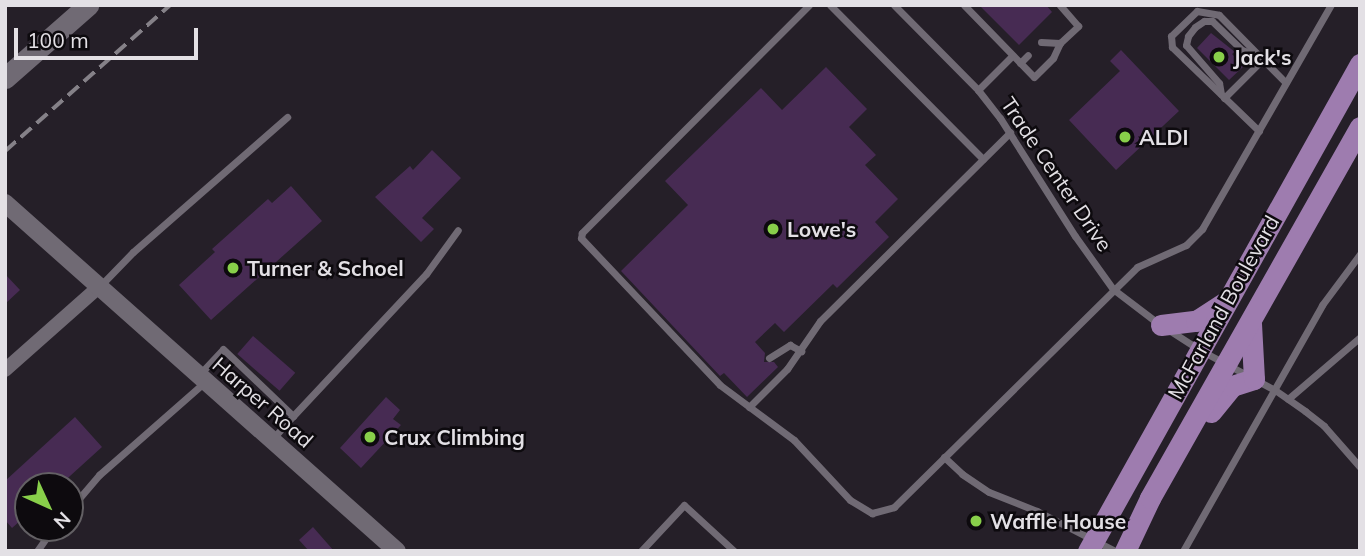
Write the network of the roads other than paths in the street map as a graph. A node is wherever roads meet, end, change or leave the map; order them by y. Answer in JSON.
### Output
{"nodes":[{"id":1,"x":88,"y":5,"type":"edge"},
{"id":2,"x":809,"y":5,"type":"edge"},
{"id":3,"x":830,"y":5,"type":"edge"},
{"id":4,"x":894,"y":5,"type":"edge"},
{"id":5,"x":964,"y":5,"type":"edge"},
{"id":6,"x":1059,"y":5,"type":"edge"},
{"id":7,"x":1331,"y":5,"type":"edge"},
{"id":8,"x":1041,"y":42,"type":"dead end"},
{"id":9,"x":1060,"y":43,"type":"junction"},
{"id":10,"x":1012,"y":55,"type":"junction"},
{"id":11,"x":1028,"y":55,"type":"dead end"},
{"id":12,"x":1261,"y":57,"type":"junction"},
{"id":13,"x":1020,"y":63,"type":"junction"},
{"id":14,"x":1360,"y":64,"type":"edge"},
{"id":15,"x":5,"y":78,"type":"edge"},
{"id":16,"x":1286,"y":83,"type":"junction"},
{"id":17,"x":978,"y":90,"type":"junction"},
{"id":18,"x":1223,"y":97,"type":"junction"},
{"id":19,"x":287,"y":117,"type":"dead end"},
{"id":20,"x":1360,"y":127,"type":"edge"},
{"id":21,"x":1258,"y":131,"type":"junction"},
{"id":22,"x":1010,"y":132,"type":"junction"},
{"id":23,"x":983,"y":159,"type":"junction"},
{"id":24,"x":5,"y":203,"type":"edge"},
{"id":25,"x":458,"y":230,"type":"dead end"},
{"id":26,"x":1360,"y":254,"type":"edge"},
{"id":27,"x":100,"y":286,"type":"junction"},
{"id":28,"x":1114,"y":289,"type":"junction"},
{"id":29,"x":1226,"y":302,"type":"junction"},
{"id":30,"x":1251,"y":322,"type":"junction"},
{"id":31,"x":1161,"y":325,"type":"junction"},
{"id":32,"x":1360,"y":337,"type":"edge"},
{"id":33,"x":1199,"y":350,"type":"junction"},
{"id":34,"x":801,"y":351,"type":"junction"},
{"id":35,"x":769,"y":358,"type":"dead end"},
{"id":36,"x":1226,"y":363,"type":"junction"},
{"id":37,"x":5,"y":370,"type":"edge"},
{"id":38,"x":202,"y":378,"type":"junction"},
{"id":39,"x":1254,"y":379,"type":"junction"},
{"id":40,"x":738,"y":388,"type":"dead end"},
{"id":41,"x":1275,"y":390,"type":"junction"},
{"id":42,"x":732,"y":394,"type":"junction"},
{"id":43,"x":1288,"y":399,"type":"junction"},
{"id":44,"x":749,"y":407,"type":"junction"},
{"id":45,"x":293,"y":416,"type":"junction"},
{"id":46,"x":271,"y":439,"type":"junction"},
{"id":47,"x":944,"y":457,"type":"junction"},
{"id":48,"x":1360,"y":467,"type":"edge"},
{"id":49,"x":84,"y":493,"type":"edge"},
{"id":50,"x":1150,"y":498,"type":"junction"},
{"id":51,"x":1091,"y":545,"type":"edge"},
{"id":52,"x":396,"y":550,"type":"edge"},
{"id":53,"x":642,"y":550,"type":"edge"},
{"id":54,"x":734,"y":551,"type":"edge"},
{"id":55,"x":1115,"y":551,"type":"edge"},
{"id":56,"x":1125,"y":551,"type":"edge"},
{"id":57,"x":1182,"y":551,"type":"edge"}],
"edges":[{"from":1,"to":15,"type":"main road"},
{"from":2,"to":42,"type":"lane"},
{"from":3,"to":23,"type":"lane"},
{"from":4,"to":17,"type":"lane","name":"Trade Center Drive"},
{"from":5,"to":10,"type":"lane"},
{"from":6,"to":9,"type":"lane"},
{"from":7,"to":16,"type":"lane"},
{"from":8,"to":9,"type":"lane"},
{"from":9,"to":13,"type":"lane"},
{"from":10,"to":13,"type":"lane"},
{"from":10,"to":17,"type":"lane"},
{"from":11,"to":13,"type":"lane"},
{"from":12,"to":16,"type":"lane"},
{"from":12,"to":18,"type":"lane"},
{"from":12,"to":18,"type":"lane"},
{"from":12,"to":18,"type":"lane"},
{"from":14,"to":29,"type":"highway","name":"McFarland Boulevard"},
{"from":16,"to":21,"type":"lane"},
{"from":17,"to":22,"type":"lane","name":"Trade Center Drive"},
{"from":18,"to":21,"type":"lane"},
{"from":19,"to":27,"type":"lane"},
{"from":20,"to":30,"type":"highway","name":"McFarland Boulevard"},
{"from":21,"to":28,"type":"lane"},
{"from":22,"to":23,"type":"lane"},
{"from":22,"to":28,"type":"lane","name":"Trade Center Drive"},
{"from":23,"to":34,"type":"lane"},
{"from":24,"to":27,"type":"street","name":"Harper Road"},
{"from":25,"to":45,"type":"lane"},
{"from":26,"to":41,"type":"lane"},
{"from":27,"to":37,"type":"street"},
{"from":27,"to":38,"type":"street","name":"Harper Road"},
{"from":28,"to":31,"type":"lane","name":"Trade Center Drive"},
{"from":28,"to":47,"type":"lane"},
{"from":29,"to":31,"type":"highway"},
{"from":29,"to":33,"type":"highway","name":"McFarland Boulevard"},
{"from":30,"to":36,"type":"highway","name":"McFarland Boulevard"},
{"from":30,"to":39,"type":"highway"},
{"from":31,"to":33,"type":"lane","name":"Trade Center Drive"},
{"from":32,"to":43,"type":"lane"},
{"from":33,"to":36,"type":"lane","name":"Trade Center Drive"},
{"from":33,"to":51,"type":"highway","name":"McFarland Boulevard"},
{"from":34,"to":35,"type":"lane"},
{"from":34,"to":44,"type":"lane"},
{"from":36,"to":39,"type":"lane","name":"Trade Center Drive"},
{"from":36,"to":50,"type":"highway","name":"McFarland Boulevard"},
{"from":38,"to":45,"type":"lane"},
{"from":38,"to":46,"type":"street","name":"Harper Road"},
{"from":38,"to":49,"type":"lane"},
{"from":39,"to":41,"type":"lane","name":"Trade Center Drive"},
{"from":39,"to":50,"type":"highway"},
{"from":40,"to":42,"type":"lane"},
{"from":41,"to":43,"type":"lane","name":"Trade Center Drive"},
{"from":41,"to":57,"type":"lane"},
{"from":42,"to":44,"type":"lane"},
{"from":43,"to":48,"type":"lane","name":"Trade Center Drive"},
{"from":44,"to":47,"type":"lane"},
{"from":45,"to":46,"type":"lane"},
{"from":46,"to":52,"type":"street","name":"Harper Road"},
{"from":47,"to":51,"type":"lane"},
{"from":50,"to":56,"type":"highway","name":"McFarland Boulevard"},
{"from":51,"to":55,"type":"lane"},
{"from":53,"to":54,"type":"lane"}]}
